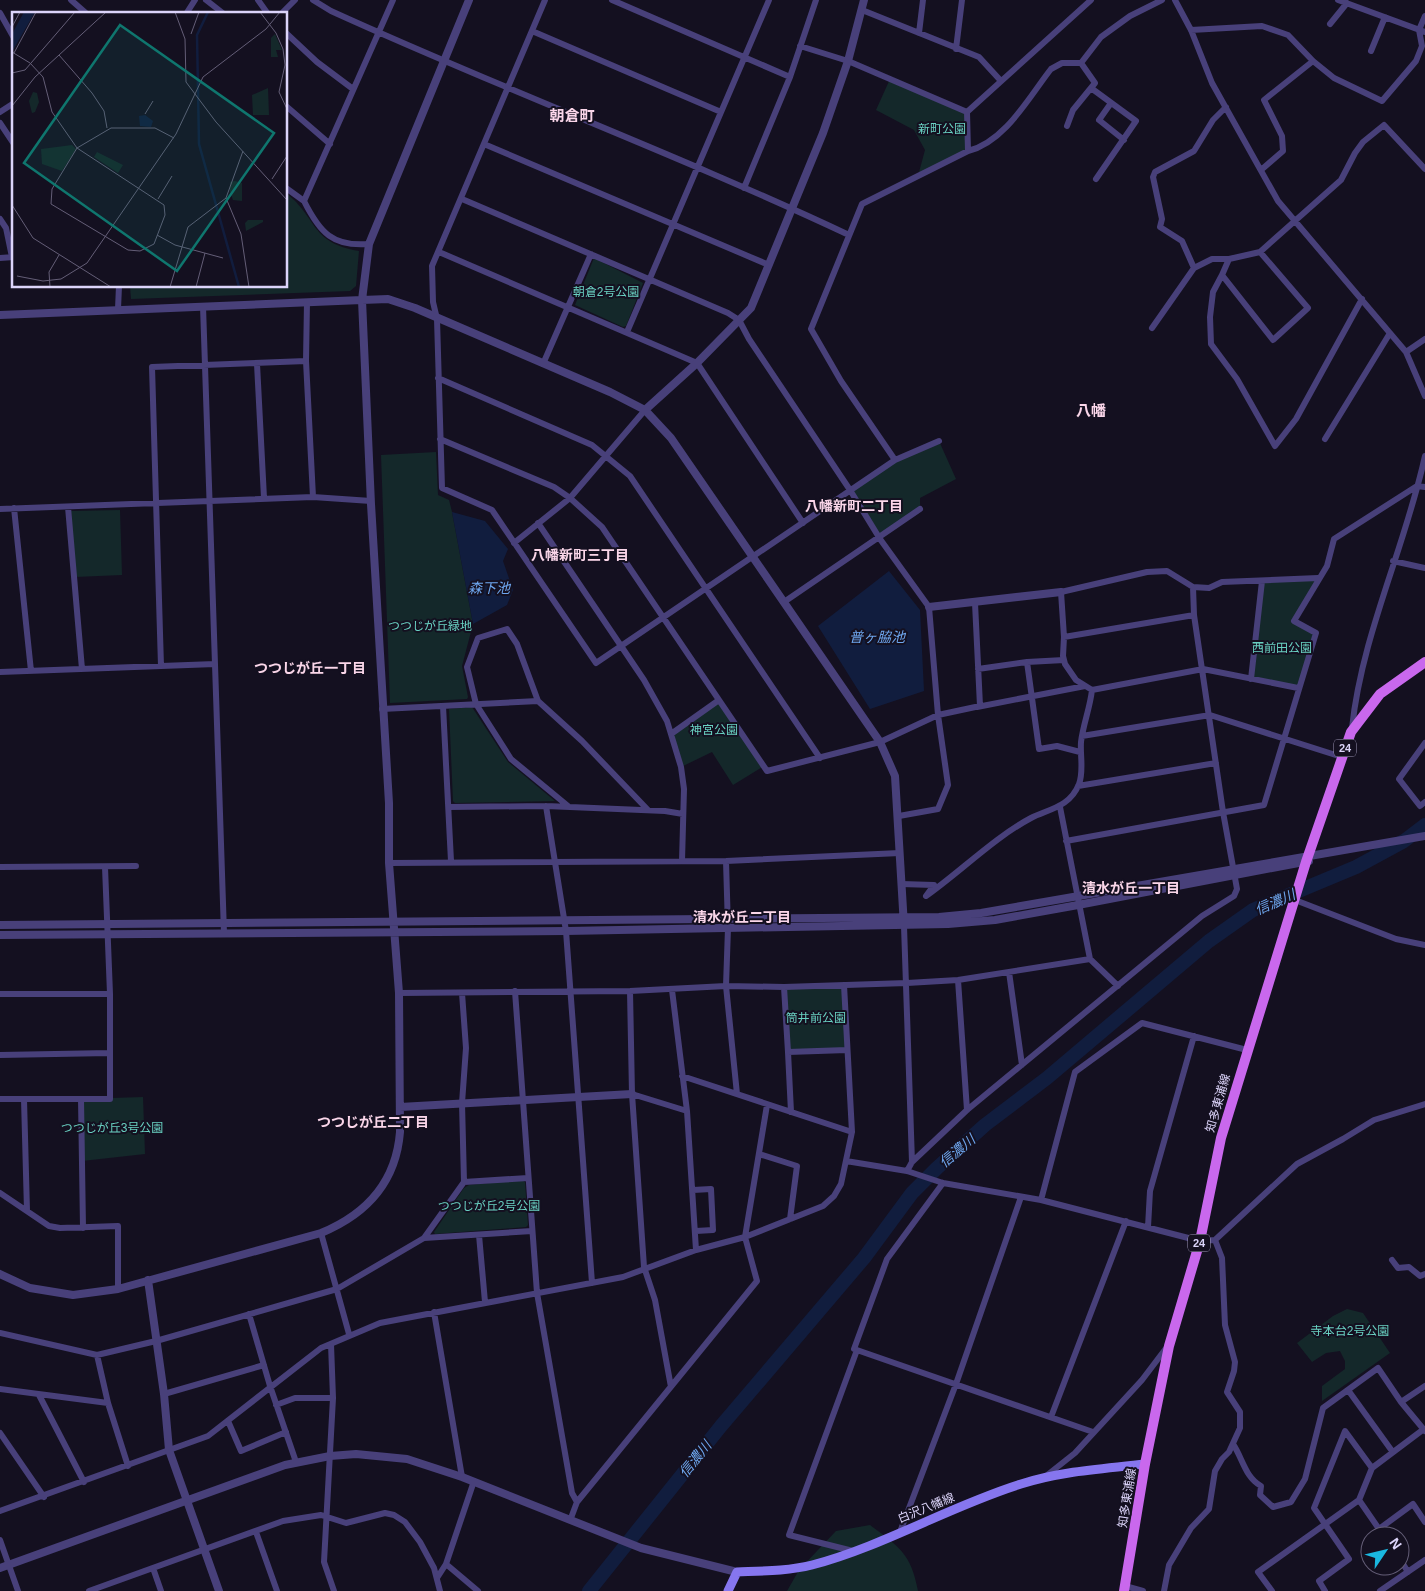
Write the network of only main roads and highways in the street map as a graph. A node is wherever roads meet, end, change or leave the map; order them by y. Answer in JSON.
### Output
{"nodes":[{"id":1,"x":1425,"y":662,"type":"edge"},
{"id":2,"x":1145,"y":1464,"type":"junction"},
{"id":3,"x":1125,"y":1588,"type":"edge"},
{"id":4,"x":728,"y":1591,"type":"edge"}],
"edges":[{"from":1,"to":2,"type":"main road","name":"知多東浦線","number":"24"},
{"from":2,"to":3,"type":"main road","name":"知多東浦線","number":"24"},
{"from":2,"to":4,"type":"main road","name":"白沢八幡線"}]}
